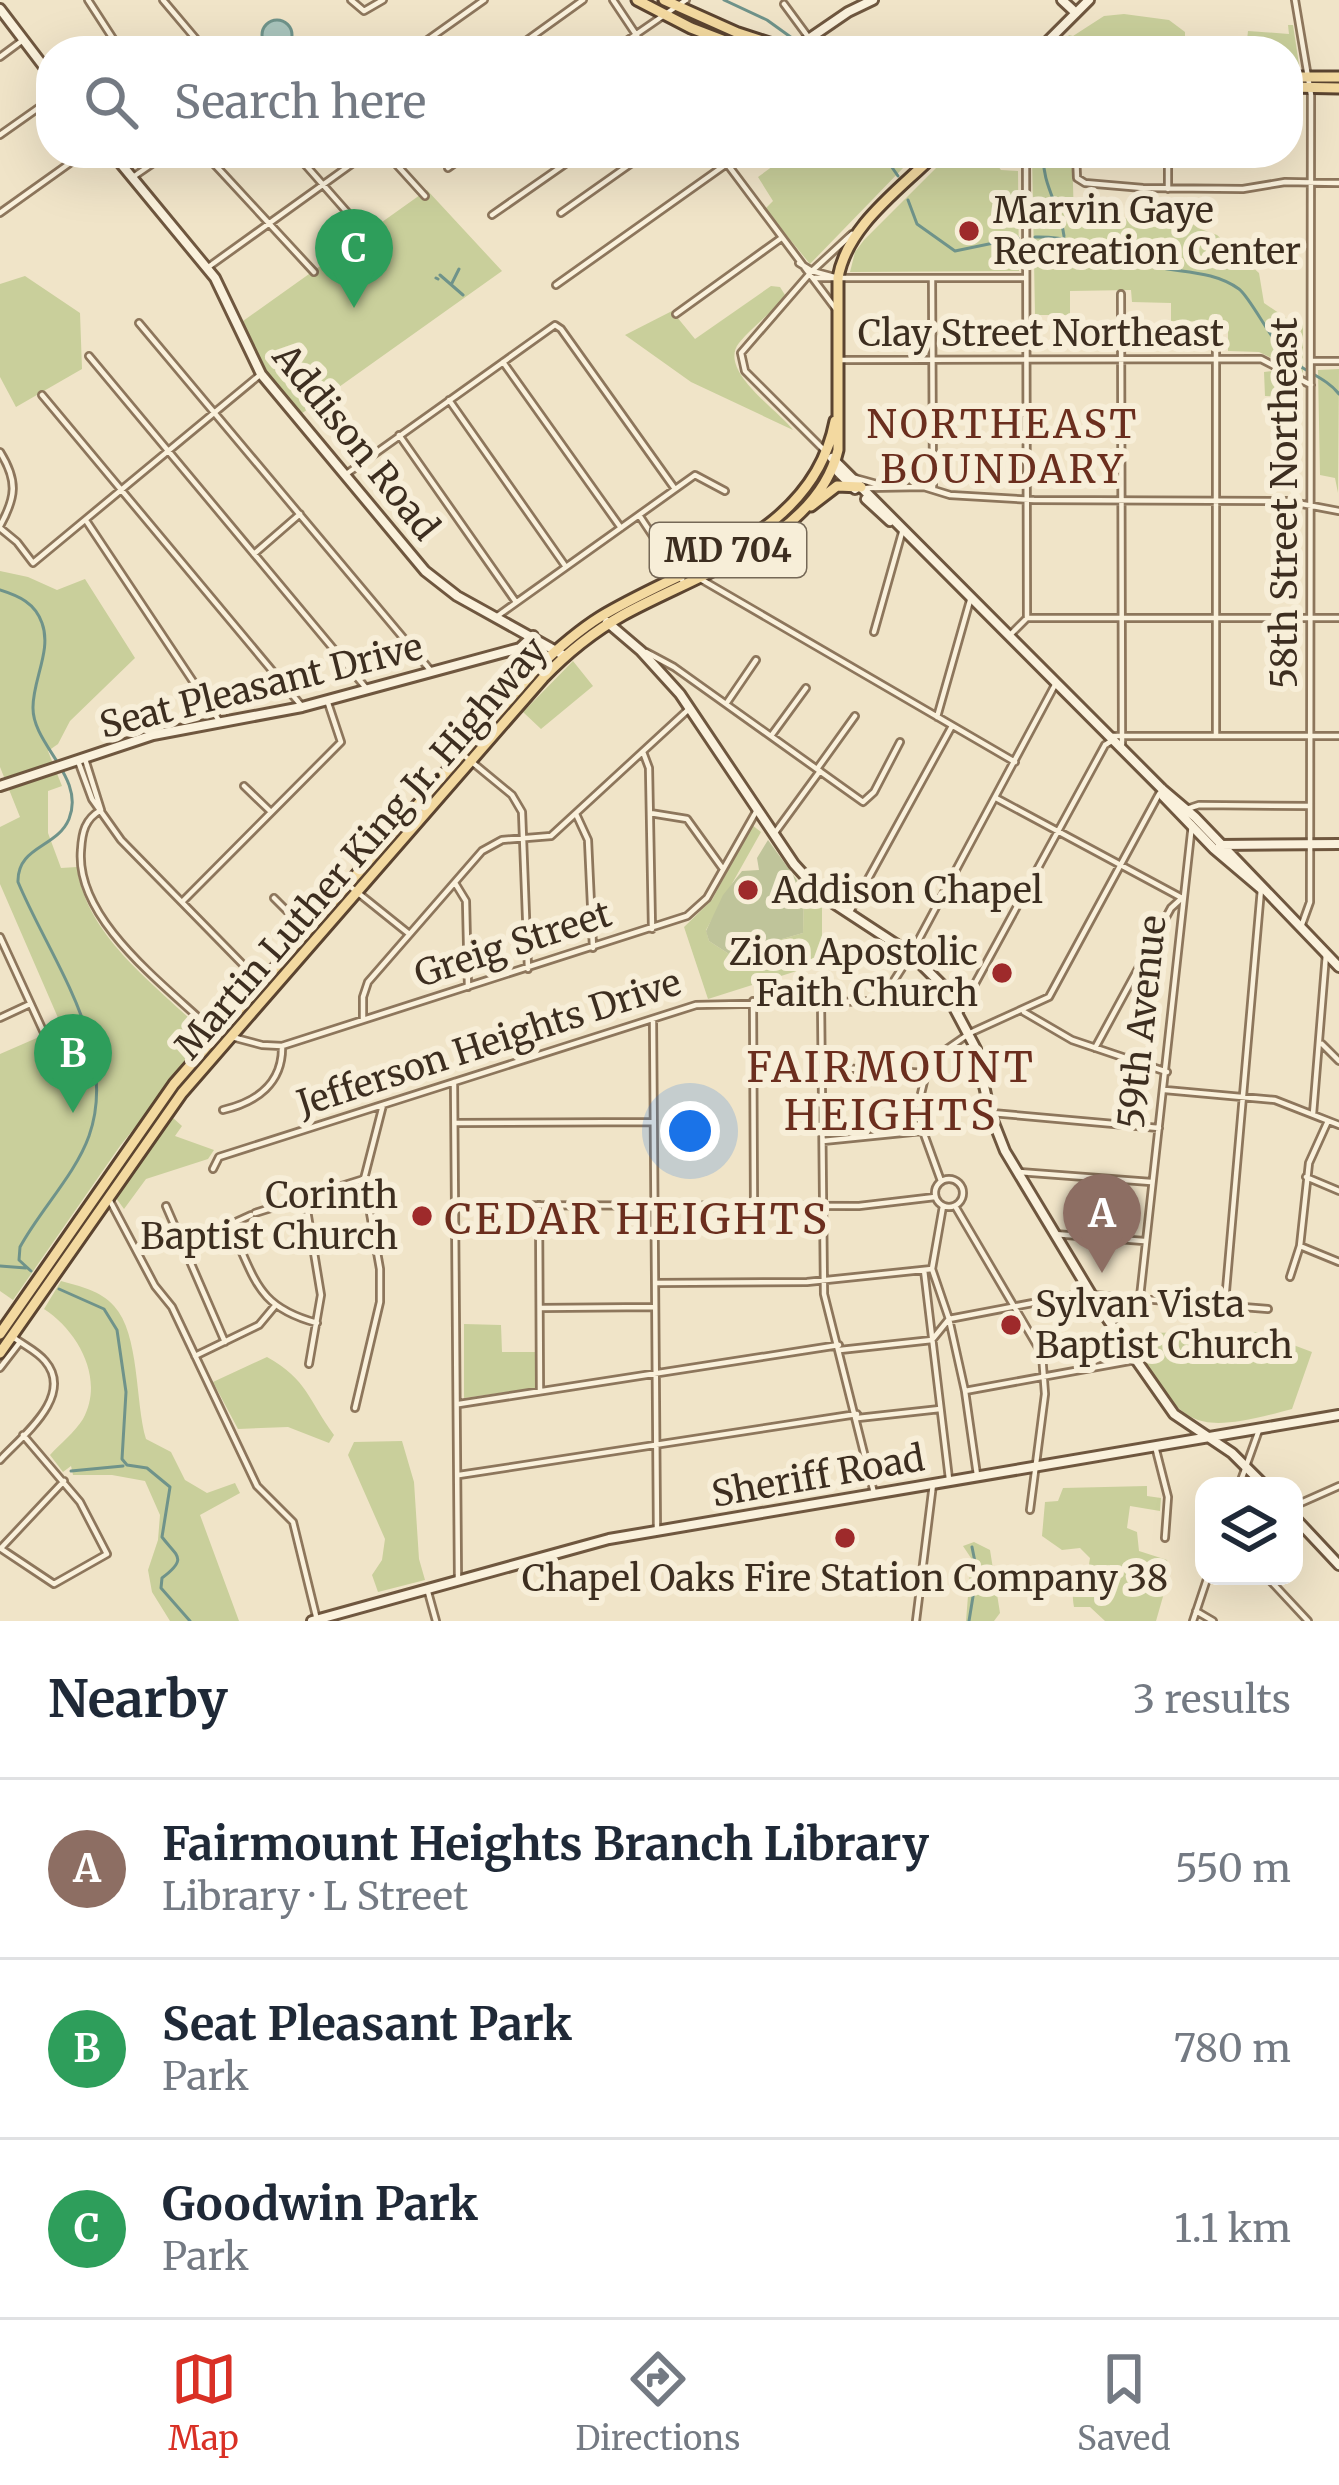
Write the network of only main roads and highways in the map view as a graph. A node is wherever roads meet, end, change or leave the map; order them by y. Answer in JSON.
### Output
{"nodes":[{"id":1,"x":637,"y":0,"type":"edge"},
{"id":2,"x":664,"y":0,"type":"edge"},
{"id":3,"x":873,"y":0,"type":"edge"},
{"id":4,"x":1062,"y":0,"type":"edge"},
{"id":5,"x":1089,"y":0,"type":"edge"},
{"id":6,"x":681,"y":3,"type":"edge"},
{"id":7,"x":0,"y":9,"type":"edge"},
{"id":8,"x":1076,"y":14,"type":"junction"},
{"id":9,"x":715,"y":36,"type":"edge"},
{"id":10,"x":758,"y":36,"type":"edge"},
{"id":11,"x":813,"y":36,"type":"edge"},
{"id":12,"x":1053,"y":36,"type":"edge"},
{"id":13,"x":36,"y":57,"type":"edge"},
{"id":14,"x":1339,"y":77,"type":"edge"},
{"id":15,"x":1303,"y":80,"type":"edge"},
{"id":16,"x":1311,"y":82,"type":"junction"},
{"id":17,"x":1303,"y":84,"type":"edge"},
{"id":18,"x":1339,"y":88,"type":"edge"},
{"id":19,"x":124,"y":168,"type":"edge"},
{"id":20,"x":922,"y":168,"type":"edge"},
{"id":21,"x":831,"y":457,"type":"junction"},
{"id":22,"x":856,"y":487,"type":"junction"},
{"id":23,"x":794,"y":522,"type":"junction"},
{"id":24,"x":694,"y":573,"type":"junction"},
{"id":25,"x":605,"y":620,"type":"junction"},
{"id":26,"x":533,"y":636,"type":"junction"},
{"id":27,"x":561,"y":653,"type":"junction"},
{"id":28,"x":1,"y":782,"type":"edge"},
{"id":29,"x":1162,"y":789,"type":"junction"},
{"id":30,"x":1339,"y":844,"type":"edge"},
{"id":31,"x":1217,"y":847,"type":"junction"},
{"id":32,"x":353,"y":886,"type":"junction"},
{"id":33,"x":1339,"y":967,"type":"edge"},
{"id":34,"x":102,"y":1194,"type":"junction"},
{"id":35,"x":7,"y":1335,"type":"edge"},
{"id":36,"x":0,"y":1350,"type":"edge"},
{"id":37,"x":1339,"y":1415,"type":"edge"},
{"id":38,"x":1179,"y":1419,"type":"junction"},
{"id":39,"x":1209,"y":1438,"type":"junction"},
{"id":40,"x":1170,"y":1444,"type":"junction"},
{"id":41,"x":1256,"y":1477,"type":"edge"},
{"id":42,"x":1303,"y":1526,"type":"edge"},
{"id":43,"x":1339,"y":1565,"type":"edge"},
{"id":44,"x":315,"y":1620,"type":"edge"}],
"edges":[{"from":1,"to":9,"type":"main road"},
{"from":2,"to":6,"type":"main road"},
{"from":3,"to":11,"type":"main road"},
{"from":4,"to":8,"type":"main road"},
{"from":5,"to":8,"type":"main road"},
{"from":6,"to":10,"type":"main road"},
{"from":7,"to":13,"type":"main road"},
{"from":8,"to":12,"type":"main road"},
{"from":14,"to":16,"type":"main road"},
{"from":15,"to":16,"type":"main road"},
{"from":16,"to":17,"type":"main road"},
{"from":16,"to":18,"type":"main road"},
{"from":19,"to":26,"type":"main road","name":"Addison Road"},
{"from":20,"to":21,"type":"main road"},
{"from":21,"to":22,"type":"main road"},
{"from":21,"to":22,"type":"main road"},
{"from":21,"to":23,"type":"main road","name":"Martin Luther King Jr. Highway","number":"MD 704"},
{"from":21,"to":24,"type":"main road","name":"Martin Luther King Jr. Highway","number":"MD 704"},
{"from":22,"to":23,"type":"main road"},
{"from":22,"to":29,"type":"main road"},
{"from":23,"to":24,"type":"main road","name":"Martin Luther King Jr. Highway","number":"MD 704"},
{"from":24,"to":25,"type":"main road","name":"Martin Luther King Jr. Highway","number":"MD 704"},
{"from":25,"to":27,"type":"main road","name":"Martin Luther King Jr. Highway","number":"MD 704"},
{"from":25,"to":38,"type":"main road"},
{"from":26,"to":27,"type":"main road","name":"Addison Road"},
{"from":26,"to":28,"type":"main road","name":"Seat Pleasant Drive"},
{"from":27,"to":32,"type":"main road","name":"Martin Luther King Jr. Highway","number":"MD 704"},
{"from":29,"to":31,"type":"main road"},
{"from":29,"to":31,"type":"main road"},
{"from":30,"to":31,"type":"main road"},
{"from":31,"to":33,"type":"main road"},
{"from":32,"to":34,"type":"main road","name":"Martin Luther King Jr. Highway","number":"MD 704"},
{"from":32,"to":34,"type":"main road","name":"Martin Luther King Jr. Highway","number":"MD 704"},
{"from":34,"to":35,"type":"main road","name":"Martin Luther King Jr. Highway","number":"MD 704"},
{"from":34,"to":35,"type":"main road","name":"Martin Luther King Jr. Highway","number":"MD 704"},
{"from":35,"to":36,"type":"main road"},
{"from":37,"to":39,"type":"main road","name":"Sheriff Road"},
{"from":38,"to":39,"type":"main road"},
{"from":38,"to":40,"type":"main road"},
{"from":39,"to":40,"type":"main road","name":"Sheriff Road"},
{"from":39,"to":41,"type":"main road"},
{"from":40,"to":44,"type":"main road","name":"Sheriff Road"},
{"from":42,"to":43,"type":"main road"}]}
